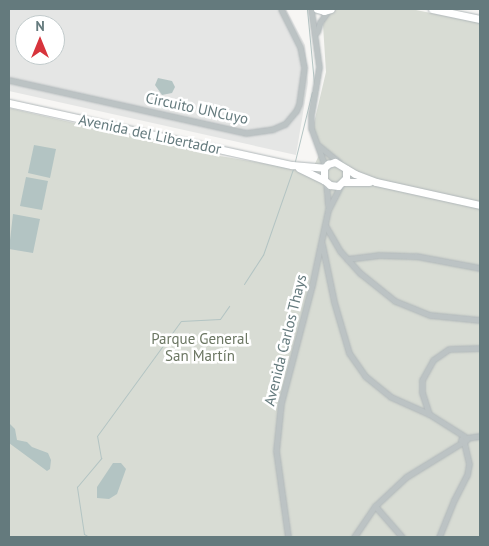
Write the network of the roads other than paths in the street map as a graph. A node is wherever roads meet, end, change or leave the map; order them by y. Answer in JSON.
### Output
{"nodes":[{"id":1,"x":280,"y":9,"type":"edge"},
{"id":2,"x":286,"y":9,"type":"edge"},
{"id":3,"x":311,"y":9,"type":"edge"},
{"id":4,"x":316,"y":9,"type":"edge"},
{"id":5,"x":330,"y":9,"type":"edge"},
{"id":6,"x":432,"y":9,"type":"edge"},
{"id":7,"x":480,"y":19,"type":"edge"},
{"id":8,"x":287,"y":20,"type":"junction"},
{"id":9,"x":316,"y":34,"type":"junction"},
{"id":10,"x":9,"y":80,"type":"edge"},
{"id":11,"x":9,"y":103,"type":"edge"},
{"id":12,"x":318,"y":146,"type":"junction"},
{"id":13,"x":340,"y":162,"type":"junction"},
{"id":14,"x":292,"y":165,"type":"junction"},
{"id":15,"x":325,"y":167,"type":"junction"},
{"id":16,"x":346,"y":169,"type":"junction"},
{"id":17,"x":325,"y":181,"type":"junction"},
{"id":18,"x":376,"y":182,"type":"junction"},
{"id":19,"x":343,"y":183,"type":"junction"},
{"id":20,"x":480,"y":205,"type":"edge"},
{"id":21,"x":328,"y":210,"type":"junction"},
{"id":22,"x":325,"y":225,"type":"junction"},
{"id":23,"x":321,"y":241,"type":"junction"},
{"id":24,"x":347,"y":259,"type":"junction"},
{"id":25,"x":480,"y":268,"type":"edge"},
{"id":26,"x":480,"y":320,"type":"edge"},
{"id":27,"x":480,"y":348,"type":"edge"},
{"id":28,"x":429,"y":414,"type":"junction"},
{"id":29,"x":480,"y":436,"type":"edge"},
{"id":30,"x":464,"y":438,"type":"junction"},
{"id":31,"x":375,"y":506,"type":"junction"},
{"id":32,"x":288,"y":537,"type":"edge"},
{"id":33,"x":354,"y":537,"type":"edge"},
{"id":34,"x":402,"y":537,"type":"edge"},
{"id":35,"x":439,"y":537,"type":"edge"}],
"edges":[{"from":1,"to":8,"type":"street","name":"Circuito UNCuyo"},
{"from":2,"to":8,"type":"street"},
{"from":3,"to":9,"type":"street"},
{"from":4,"to":5,"type":"main road"},
{"from":5,"to":9,"type":"street"},
{"from":6,"to":7,"type":"main road"},
{"from":8,"to":10,"type":"street","name":"Circuito UNCuyo"},
{"from":9,"to":12,"type":"street"},
{"from":11,"to":14,"type":"main road","name":"Avenida del Libertador"},
{"from":12,"to":13,"type":"street"},
{"from":12,"to":15,"type":"street"},
{"from":13,"to":15,"type":"main road"},
{"from":13,"to":16,"type":"main road"},
{"from":14,"to":15,"type":"main road","name":"Avenida del Libertador"},
{"from":14,"to":17,"type":"main road","name":"Avenida del Libertador"},
{"from":15,"to":17,"type":"main road"},
{"from":16,"to":18,"type":"main road"},
{"from":16,"to":19,"type":"main road"},
{"from":17,"to":19,"type":"main road"},
{"from":17,"to":21,"type":"street","name":"Avenida Carlos Thays"},
{"from":18,"to":19,"type":"main road"},
{"from":18,"to":20,"type":"main road"},
{"from":19,"to":21,"type":"street","name":"Avenida Carlos Thays"},
{"from":21,"to":22,"type":"street","name":"Avenida Carlos Thays"},
{"from":22,"to":23,"type":"street","name":"Avenida Carlos Thays"},
{"from":22,"to":24,"type":"street"},
{"from":23,"to":28,"type":"street"},
{"from":23,"to":32,"type":"street","name":"Avenida Carlos Thays"},
{"from":24,"to":25,"type":"street"},
{"from":24,"to":26,"type":"street"},
{"from":27,"to":28,"type":"street"},
{"from":28,"to":30,"type":"street"},
{"from":29,"to":30,"type":"street"},
{"from":30,"to":31,"type":"street"},
{"from":30,"to":35,"type":"street"},
{"from":31,"to":33,"type":"street"},
{"from":31,"to":34,"type":"street"}]}
